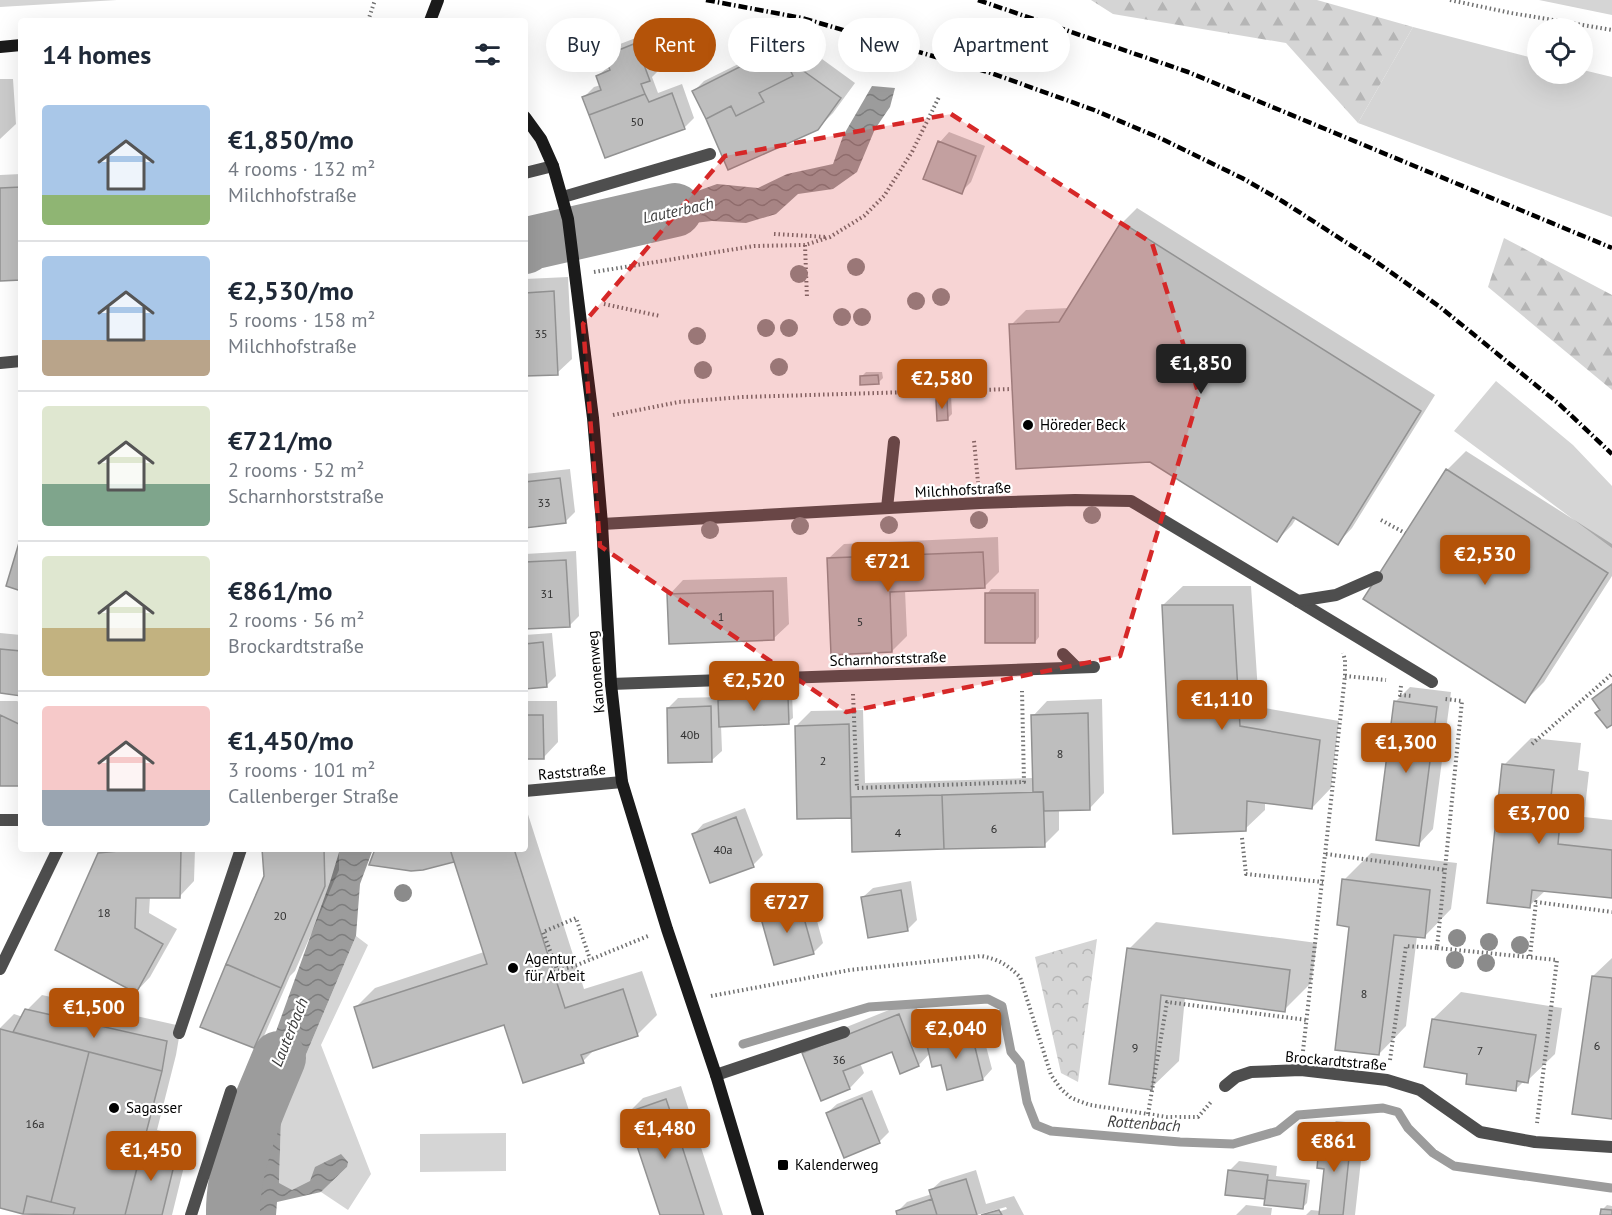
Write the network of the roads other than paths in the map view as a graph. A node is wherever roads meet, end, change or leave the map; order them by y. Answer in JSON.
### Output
{"nodes":[{"id":1,"x":438,"y":0,"type":"edge"},
{"id":2,"x":431,"y":18,"type":"edge"},
{"id":3,"x":18,"y":45,"type":"edge"},
{"id":4,"x":0,"y":47,"type":"edge"},
{"id":5,"x":528,"y":121,"type":"edge"},
{"id":6,"x":710,"y":154,"type":"dead end"},
{"id":7,"x":553,"y":166,"type":"junction"},
{"id":8,"x":528,"y":172,"type":"edge"},
{"id":9,"x":563,"y":197,"type":"junction"},
{"id":10,"x":18,"y":361,"type":"edge"},
{"id":11,"x":0,"y":363,"type":"edge"},
{"id":12,"x":894,"y":442,"type":"dead end"},
{"id":13,"x":887,"y":508,"type":"junction"},
{"id":14,"x":602,"y":524,"type":"junction"},
{"id":15,"x":1377,"y":577,"type":"dead end"},
{"id":16,"x":1299,"y":601,"type":"junction"},
{"id":17,"x":1063,"y":654,"type":"dead end"},
{"id":18,"x":1076,"y":667,"type":"junction"},
{"id":19,"x":1094,"y":667,"type":"dead end"},
{"id":20,"x":1432,"y":682,"type":"dead end"},
{"id":21,"x":611,"y":684,"type":"junction"},
{"id":22,"x":622,"y":782,"type":"junction"},
{"id":23,"x":528,"y":791,"type":"edge"},
{"id":24,"x":18,"y":819,"type":"edge"},
{"id":25,"x":0,"y":820,"type":"edge"},
{"id":26,"x":57,"y":852,"type":"edge"},
{"id":27,"x":240,"y":852,"type":"edge"},
{"id":28,"x":0,"y":969,"type":"edge"},
{"id":29,"x":844,"y":1032,"type":"dead end"},
{"id":30,"x":179,"y":1033,"type":"dead end"},
{"id":31,"x":716,"y":1075,"type":"junction"},
{"id":32,"x":1225,"y":1086,"type":"road end"},
{"id":33,"x":231,"y":1091,"type":"dead end"},
{"id":34,"x":1612,"y":1147,"type":"edge"},
{"id":35,"x":191,"y":1215,"type":"edge"},
{"id":36,"x":758,"y":1215,"type":"edge"}],
"edges":[{"from":1,"to":2,"type":"street"},
{"from":3,"to":4,"type":"street"},
{"from":5,"to":7,"type":"street","name":"Kanonenweg"},
{"from":6,"to":9,"type":"street"},
{"from":7,"to":8,"type":"street"},
{"from":7,"to":9,"type":"street","name":"Kanonenweg"},
{"from":9,"to":14,"type":"street","name":"Kanonenweg"},
{"from":10,"to":11,"type":"street"},
{"from":12,"to":13,"type":"street"},
{"from":13,"to":14,"type":"street","name":"Milchhofstraße"},
{"from":13,"to":16,"type":"street","name":"Milchhofstraße"},
{"from":14,"to":21,"type":"street","name":"Kanonenweg"},
{"from":15,"to":16,"type":"street"},
{"from":16,"to":20,"type":"street","name":"Milchhofstraße"},
{"from":17,"to":18,"type":"street"},
{"from":18,"to":19,"type":"street","name":"Scharnhorststraße"},
{"from":18,"to":21,"type":"street","name":"Scharnhorststraße"},
{"from":21,"to":22,"type":"street","name":"Kanonenweg"},
{"from":22,"to":23,"type":"street","name":"Raststraße"},
{"from":22,"to":31,"type":"street","name":"Kanonenweg"},
{"from":24,"to":25,"type":"street"},
{"from":26,"to":28,"type":"street"},
{"from":27,"to":30,"type":"street"},
{"from":29,"to":31,"type":"street"},
{"from":31,"to":36,"type":"street","name":"Kanonenweg"},
{"from":32,"to":34,"type":"street","name":"Brockardtstraße"},
{"from":33,"to":35,"type":"street"}]}
